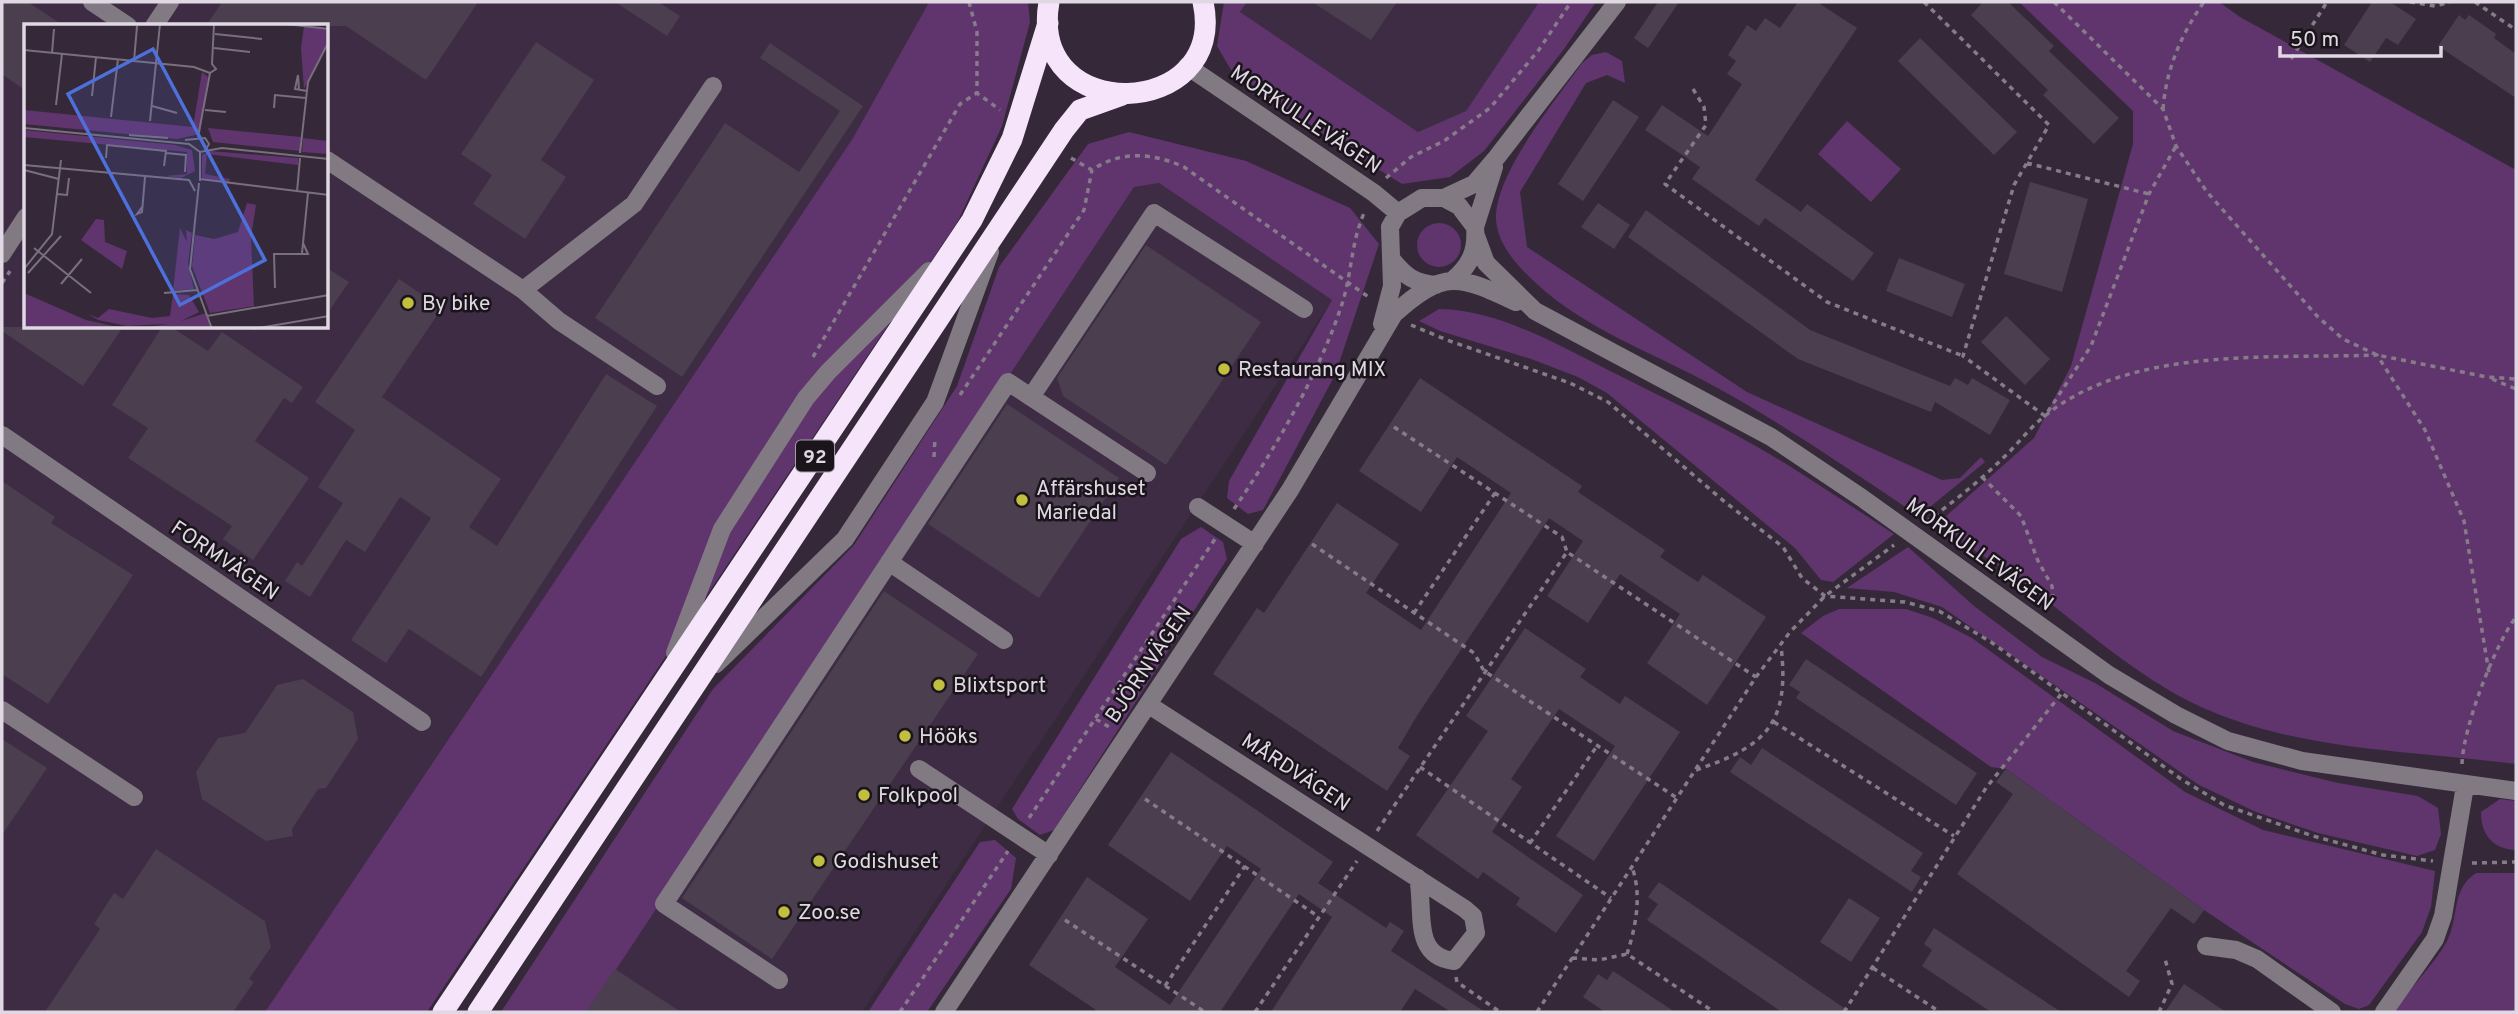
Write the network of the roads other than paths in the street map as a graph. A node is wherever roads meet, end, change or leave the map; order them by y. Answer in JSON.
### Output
{"nodes":[{"id":1,"x":92,"y":2,"type":"edge"},
{"id":2,"x":170,"y":2,"type":"edge"},
{"id":3,"x":1617,"y":2,"type":"edge"},
{"id":4,"x":1205,"y":8,"type":"edge"},
{"id":5,"x":1048,"y":10,"type":"edge"},
{"id":6,"x":125,"y":24,"type":"edge"},
{"id":7,"x":155,"y":24,"type":"edge"},
{"id":8,"x":1187,"y":66,"type":"junction"},
{"id":9,"x":713,"y":86,"type":"dead end"},
{"id":10,"x":1122,"y":95,"type":"junction"},
{"id":11,"x":1497,"y":157,"type":"junction"},
{"id":12,"x":329,"y":161,"type":"edge"},
{"id":13,"x":1444,"y":198,"type":"junction"},
{"id":14,"x":1398,"y":213,"type":"junction"},
{"id":15,"x":24,"y":218,"type":"edge"},
{"id":16,"x":972,"y":220,"type":"junction"},
{"id":17,"x":8,"y":230,"type":"edge"},
{"id":18,"x":1476,"y":231,"type":"junction"},
{"id":19,"x":996,"y":234,"type":"junction"},
{"id":20,"x":2,"y":254,"type":"edge"},
{"id":21,"x":1393,"y":261,"type":"junction"},
{"id":22,"x":1454,"y":279,"type":"junction"},
{"id":23,"x":1436,"y":285,"type":"junction"},
{"id":24,"x":523,"y":290,"type":"junction"},
{"id":25,"x":1304,"y":309,"type":"dead end"},
{"id":26,"x":1535,"y":311,"type":"junction"},
{"id":27,"x":1390,"y":312,"type":"junction"},
{"id":28,"x":657,"y":386,"type":"dead end"},
{"id":29,"x":1031,"y":397,"type":"junction"},
{"id":30,"x":2,"y":435,"type":"edge"},
{"id":31,"x":1147,"y":473,"type":"dead end"},
{"id":32,"x":1198,"y":507,"type":"dead end"},
{"id":33,"x":1255,"y":544,"type":"junction"},
{"id":34,"x":889,"y":562,"type":"junction"},
{"id":35,"x":1004,"y":640,"type":"dead end"},
{"id":36,"x":703,"y":676,"type":"junction"},
{"id":37,"x":657,"y":692,"type":"junction"},
{"id":38,"x":1149,"y":705,"type":"junction"},
{"id":39,"x":2,"y":710,"type":"edge"},
{"id":40,"x":422,"y":722,"type":"dead end"},
{"id":41,"x":919,"y":769,"type":"dead end"},
{"id":42,"x":2465,"y":786,"type":"junction"},
{"id":43,"x":2516,"y":791,"type":"edge"},
{"id":44,"x":134,"y":797,"type":"dead end"},
{"id":45,"x":1049,"y":855,"type":"junction"},
{"id":46,"x":1418,"y":878,"type":"junction"},
{"id":47,"x":2206,"y":946,"type":"dead end"},
{"id":48,"x":779,"y":980,"type":"dead end"},
{"id":49,"x":443,"y":1012,"type":"edge"},
{"id":50,"x":478,"y":1012,"type":"edge"},
{"id":51,"x":944,"y":1012,"type":"edge"},
{"id":52,"x":2332,"y":1012,"type":"edge"},
{"id":53,"x":2384,"y":1012,"type":"edge"}],
"edges":[{"from":1,"to":6,"type":"street"},
{"from":2,"to":7,"type":"street"},
{"from":3,"to":11,"type":"street"},
{"from":4,"to":8,"type":"highway"},
{"from":5,"to":10,"type":"highway"},
{"from":5,"to":16,"type":"highway","number":"92"},
{"from":8,"to":10,"type":"highway"},
{"from":8,"to":14,"type":"street","name":"MORKULLEVÄGEN"},
{"from":9,"to":24,"type":"street"},
{"from":10,"to":19,"type":"highway","number":"92"},
{"from":11,"to":13,"type":"street"},
{"from":11,"to":18,"type":"street"},
{"from":12,"to":24,"type":"street"},
{"from":13,"to":14,"type":"street"},
{"from":13,"to":18,"type":"street"},
{"from":14,"to":21,"type":"street","name":"BJÖRNVÄGEN"},
{"from":15,"to":17,"type":"street"},
{"from":16,"to":37,"type":"highway","number":"92"},
{"from":16,"to":37,"type":"street"},
{"from":17,"to":20,"type":"street"},
{"from":18,"to":22,"type":"street"},
{"from":18,"to":26,"type":"street","name":"MORKULLEVÄGEN"},
{"from":19,"to":36,"type":"highway","number":"92"},
{"from":19,"to":36,"type":"street"},
{"from":21,"to":23,"type":"street"},
{"from":21,"to":27,"type":"street","name":"BJÖRNVÄGEN"},
{"from":22,"to":23,"type":"street","name":"BJÖRNVÄGEN"},
{"from":22,"to":26,"type":"street"},
{"from":23,"to":27,"type":"street","name":"BJÖRNVÄGEN"},
{"from":24,"to":28,"type":"street"},
{"from":25,"to":29,"type":"street"},
{"from":26,"to":42,"type":"street","name":"MORKULLEVÄGEN"},
{"from":27,"to":33,"type":"street","name":"BJÖRNVÄGEN"},
{"from":29,"to":31,"type":"street"},
{"from":29,"to":34,"type":"street"},
{"from":30,"to":40,"type":"street","name":"FORMVÄGEN"},
{"from":32,"to":33,"type":"street"},
{"from":33,"to":38,"type":"street","name":"BJÖRNVÄGEN"},
{"from":34,"to":35,"type":"street"},
{"from":34,"to":48,"type":"street"},
{"from":36,"to":50,"type":"highway","number":"92"},
{"from":37,"to":49,"type":"highway","number":"92"},
{"from":38,"to":45,"type":"street","name":"BJÖRNVÄGEN"},
{"from":38,"to":46,"type":"street","name":"MÅRDVÄGEN"},
{"from":39,"to":44,"type":"street"},
{"from":41,"to":45,"type":"street"},
{"from":42,"to":43,"type":"street","name":"MORKULLEVÄGEN"},
{"from":42,"to":53,"type":"street"},
{"from":45,"to":51,"type":"street","name":"BJÖRNVÄGEN"},
{"from":46,"to":46,"type":"street","name":"MÅRDVÄGEN"},
{"from":47,"to":52,"type":"street"}]}
